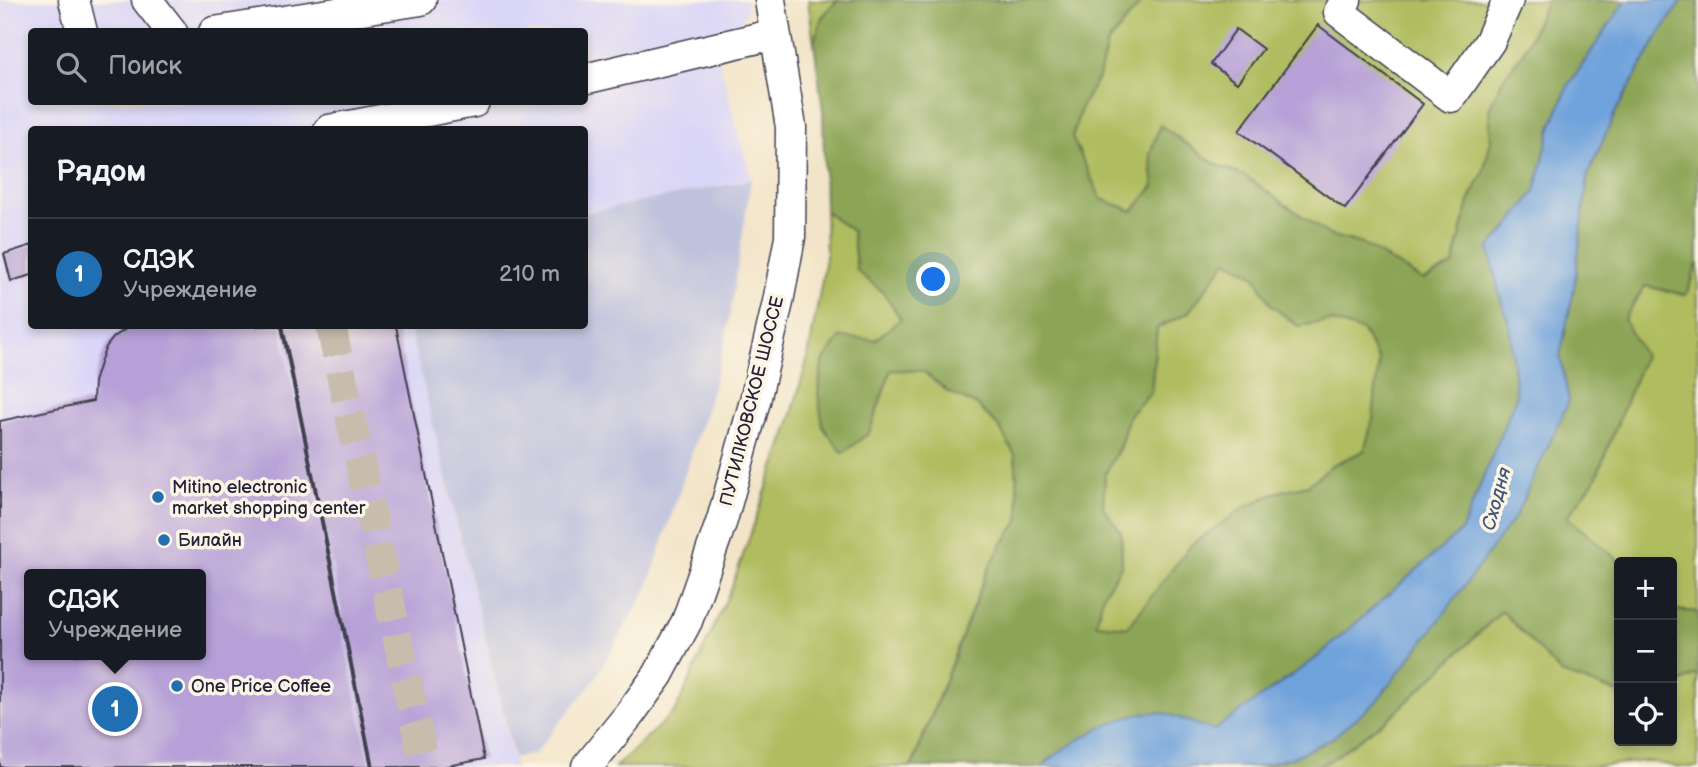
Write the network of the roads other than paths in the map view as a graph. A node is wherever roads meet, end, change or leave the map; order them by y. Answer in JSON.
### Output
{"nodes":[{"id":1,"x":74,"y":0,"type":"edge"},
{"id":2,"x":147,"y":0,"type":"edge"},
{"id":3,"x":421,"y":0,"type":"edge"},
{"id":4,"x":770,"y":0,"type":"edge"},
{"id":5,"x":1346,"y":0,"type":"edge"},
{"id":6,"x":1508,"y":0,"type":"edge"},
{"id":7,"x":81,"y":28,"type":"edge"},
{"id":8,"x":169,"y":28,"type":"edge"},
{"id":9,"x":240,"y":28,"type":"edge"},
{"id":10,"x":775,"y":34,"type":"junction"},
{"id":11,"x":588,"y":78,"type":"edge"},
{"id":12,"x":458,"y":105,"type":"edge"},
{"id":13,"x":350,"y":126,"type":"edge"},
{"id":14,"x":587,"y":767,"type":"edge"}],
"edges":[{"from":1,"to":7,"type":"street"},
{"from":2,"to":8,"type":"street"},
{"from":3,"to":9,"type":"street"},
{"from":4,"to":10,"type":"street","name":"ПУТИЛКОВСКОЕ ШОССЕ"},
{"from":5,"to":6,"type":"street"},
{"from":10,"to":11,"type":"street"},
{"from":10,"to":14,"type":"street","name":"ПУТИЛКОВСКОЕ ШОССЕ"},
{"from":12,"to":13,"type":"street"}]}
